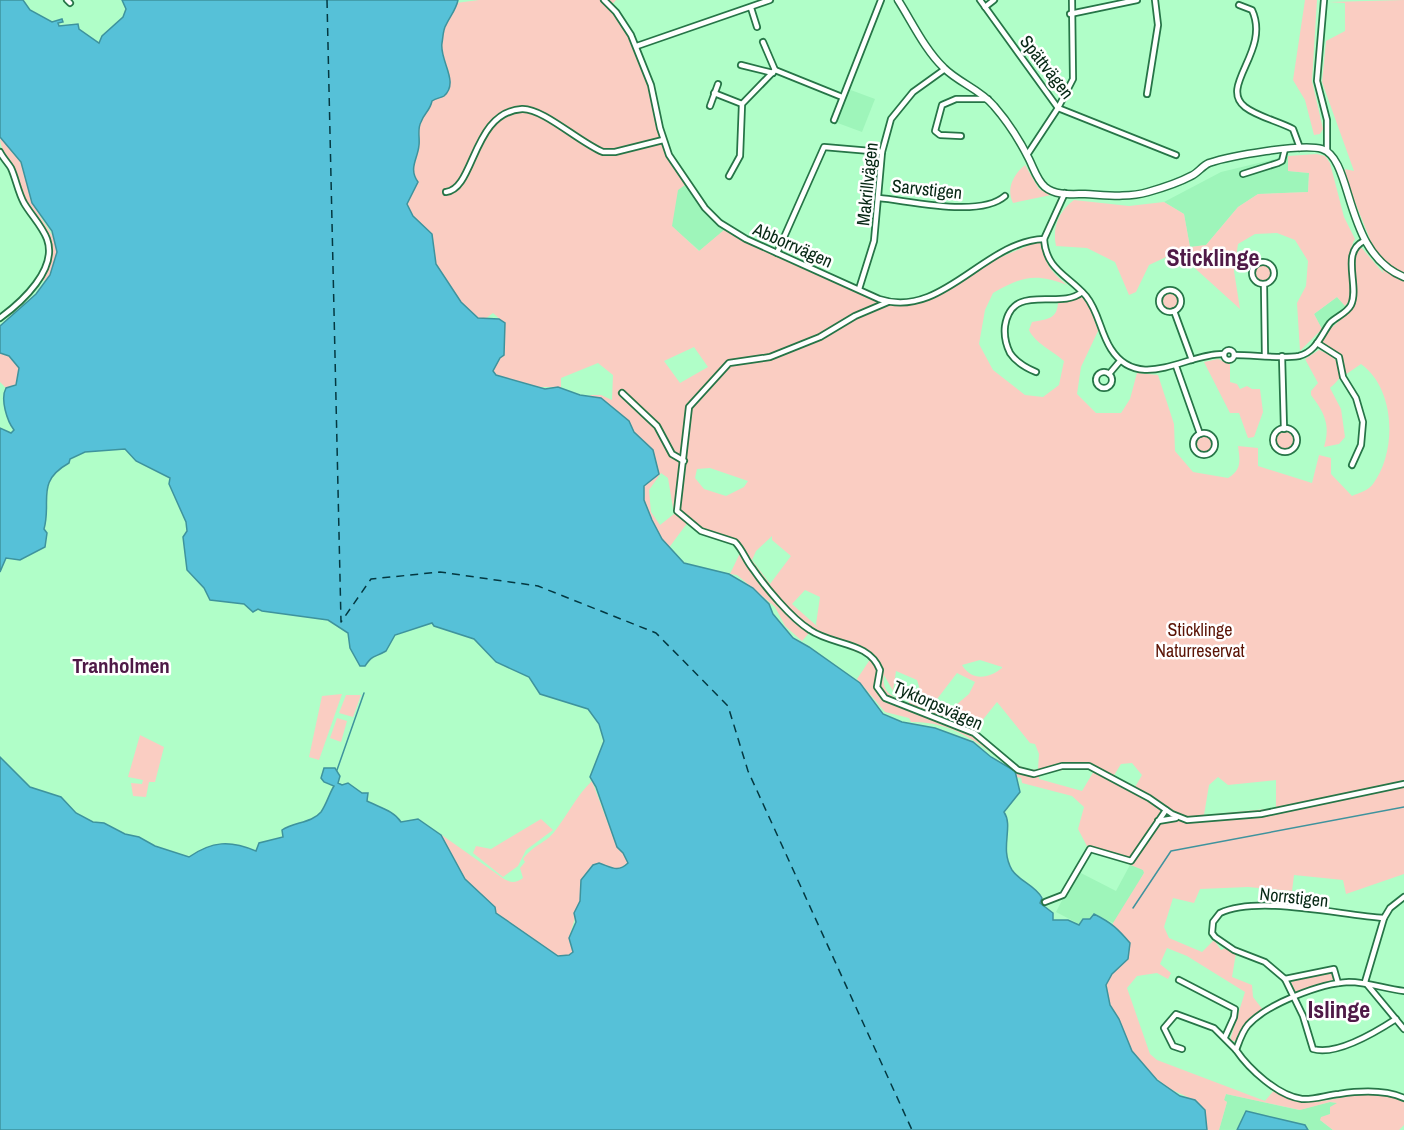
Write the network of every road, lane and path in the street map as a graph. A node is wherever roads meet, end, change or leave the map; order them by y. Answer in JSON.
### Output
{"nodes":[{"id":1,"x":604,"y":0,"type":"edge"},
{"id":2,"x":770,"y":0,"type":"edge"},
{"id":3,"x":881,"y":0,"type":"edge"},
{"id":4,"x":898,"y":0,"type":"edge"},
{"id":5,"x":980,"y":0,"type":"edge"},
{"id":6,"x":994,"y":0,"type":"edge"},
{"id":7,"x":1072,"y":0,"type":"edge"},
{"id":8,"x":1137,"y":0,"type":"edge"},
{"id":9,"x":1155,"y":0,"type":"edge"},
{"id":10,"x":1324,"y":0,"type":"edge"},
{"id":11,"x":1239,"y":5,"type":"dead end"},
{"id":12,"x":985,"y":7,"type":"junction"},
{"id":13,"x":751,"y":8,"type":"junction"},
{"id":14,"x":1070,"y":14,"type":"junction"},
{"id":15,"x":757,"y":27,"type":"dead end"},
{"id":16,"x":763,"y":42,"type":"dead end"},
{"id":17,"x":637,"y":46,"type":"junction"},
{"id":18,"x":741,"y":65,"type":"dead end"},
{"id":19,"x":945,"y":69,"type":"junction"},
{"id":20,"x":774,"y":72,"type":"junction"},
{"id":21,"x":718,"y":84,"type":"dead end"},
{"id":22,"x":714,"y":93,"type":"junction"},
{"id":23,"x":1147,"y":94,"type":"dead end"},
{"id":24,"x":842,"y":97,"type":"junction"},
{"id":25,"x":988,"y":99,"type":"junction"},
{"id":26,"x":742,"y":104,"type":"junction"},
{"id":27,"x":710,"y":106,"type":"dead end"},
{"id":28,"x":1058,"y":108,"type":"junction"},
{"id":29,"x":834,"y":120,"type":"dead end"},
{"id":30,"x":961,"y":136,"type":"dead end"},
{"id":31,"x":663,"y":140,"type":"junction"},
{"id":32,"x":1300,"y":148,"type":"junction"},
{"id":33,"x":1285,"y":149,"type":"junction"},
{"id":34,"x":1327,"y":151,"type":"junction"},
{"id":35,"x":0,"y":152,"type":"edge"},
{"id":36,"x":882,"y":152,"type":"junction"},
{"id":37,"x":1027,"y":155,"type":"junction"},
{"id":38,"x":1176,"y":155,"type":"dead end"},
{"id":39,"x":2,"y":160,"type":"edge"},
{"id":40,"x":1243,"y":174,"type":"dead end"},
{"id":41,"x":729,"y":176,"type":"dead end"},
{"id":42,"x":446,"y":192,"type":"dead end"},
{"id":43,"x":1065,"y":194,"type":"junction"},
{"id":44,"x":1005,"y":196,"type":"dead end"},
{"id":45,"x":879,"y":198,"type":"junction"},
{"id":46,"x":1044,"y":239,"type":"junction"},
{"id":47,"x":1364,"y":241,"type":"junction"},
{"id":48,"x":777,"y":253,"type":"junction"},
{"id":49,"x":1404,"y":277,"type":"edge"},
{"id":50,"x":1264,"y":285,"type":"junction"},
{"id":51,"x":859,"y":289,"type":"junction"},
{"id":52,"x":1082,"y":292,"type":"junction"},
{"id":53,"x":888,"y":302,"type":"junction"},
{"id":54,"x":1174,"y":311,"type":"junction"},
{"id":55,"x":0,"y":318,"type":"edge"},
{"id":56,"x":1317,"y":343,"type":"junction"},
{"id":57,"x":1265,"y":356,"type":"junction"},
{"id":58,"x":1282,"y":356,"type":"junction"},
{"id":59,"x":1192,"y":360,"type":"junction"},
{"id":60,"x":1120,"y":361,"type":"junction"},
{"id":61,"x":1176,"y":366,"type":"junction"},
{"id":62,"x":1036,"y":372,"type":"dead end"},
{"id":63,"x":1109,"y":374,"type":"dead end"},
{"id":64,"x":622,"y":393,"type":"dead end"},
{"id":65,"x":1284,"y":429,"type":"junction"},
{"id":66,"x":1200,"y":434,"type":"junction"},
{"id":67,"x":684,"y":461,"type":"junction"},
{"id":68,"x":1352,"y":465,"type":"dead end"},
{"id":69,"x":1404,"y":784,"type":"edge"},
{"id":70,"x":1166,"y":810,"type":"junction"},
{"id":71,"x":1178,"y":818,"type":"junction"},
{"id":72,"x":1158,"y":821,"type":"junction"},
{"id":73,"x":1404,"y":897,"type":"edge"},
{"id":74,"x":1045,"y":902,"type":"dead end"},
{"id":75,"x":1384,"y":918,"type":"junction"},
{"id":76,"x":1285,"y":979,"type":"junction"},
{"id":77,"x":1179,"y":980,"type":"dead end"},
{"id":78,"x":1365,"y":982,"type":"junction"},
{"id":79,"x":1338,"y":983,"type":"junction"},
{"id":80,"x":1404,"y":991,"type":"edge"},
{"id":81,"x":1294,"y":999,"type":"junction"},
{"id":82,"x":1396,"y":1019,"type":"junction"},
{"id":83,"x":1404,"y":1029,"type":"edge"},
{"id":84,"x":1225,"y":1038,"type":"junction"},
{"id":85,"x":1182,"y":1049,"type":"dead end"},
{"id":86,"x":1236,"y":1050,"type":"junction"},
{"id":87,"x":1404,"y":1098,"type":"edge"}],
"edges":[{"from":1,"to":17,"type":"street","name":"Abborrvägen"},
{"from":2,"to":13,"type":"street"},
{"from":3,"to":24,"type":"street"},
{"from":4,"to":19,"type":"street"},
{"from":5,"to":12,"type":"street","name":"Spättvägen"},
{"from":6,"to":12,"type":"street"},
{"from":7,"to":14,"type":"street"},
{"from":8,"to":14,"type":"street"},
{"from":9,"to":23,"type":"street"},
{"from":10,"to":34,"type":"street"},
{"from":11,"to":32,"type":"street"},
{"from":12,"to":28,"type":"street","name":"Spättvägen"},
{"from":13,"to":15,"type":"street"},
{"from":13,"to":17,"type":"street"},
{"from":14,"to":28,"type":"street"},
{"from":16,"to":20,"type":"street"},
{"from":17,"to":31,"type":"street","name":"Abborrvägen"},
{"from":18,"to":20,"type":"street"},
{"from":19,"to":25,"type":"street"},
{"from":19,"to":36,"type":"street","name":"Makrillvägen"},
{"from":20,"to":24,"type":"street"},
{"from":20,"to":26,"type":"street"},
{"from":21,"to":22,"type":"street"},
{"from":22,"to":26,"type":"street"},
{"from":22,"to":27,"type":"street"},
{"from":24,"to":29,"type":"street"},
{"from":25,"to":30,"type":"street"},
{"from":25,"to":37,"type":"street"},
{"from":26,"to":41,"type":"street"},
{"from":28,"to":37,"type":"street"},
{"from":28,"to":38,"type":"street","name":"Spättvägen"},
{"from":31,"to":42,"type":"street"},
{"from":31,"to":48,"type":"street","name":"Abborrvägen"},
{"from":32,"to":33,"type":"street"},
{"from":32,"to":34,"type":"street"},
{"from":33,"to":40,"type":"street"},
{"from":33,"to":43,"type":"street"},
{"from":34,"to":47,"type":"street"},
{"from":35,"to":39,"type":"street"},
{"from":36,"to":45,"type":"street","name":"Makrillvägen"},
{"from":36,"to":48,"type":"street"},
{"from":37,"to":43,"type":"street"},
{"from":39,"to":55,"type":"street"},
{"from":43,"to":46,"type":"street"},
{"from":44,"to":45,"type":"street","name":"Sarvstigen"},
{"from":45,"to":51,"type":"street","name":"Makrillvägen"},
{"from":46,"to":52,"type":"street"},
{"from":46,"to":53,"type":"street"},
{"from":47,"to":49,"type":"street"},
{"from":47,"to":56,"type":"street"},
{"from":48,"to":51,"type":"street","name":"Abborrvägen"},
{"from":50,"to":50,"type":"street"},
{"from":50,"to":57,"type":"street"},
{"from":51,"to":53,"type":"street","name":"Abborrvägen"},
{"from":52,"to":60,"type":"street"},
{"from":52,"to":62,"type":"street"},
{"from":53,"to":67,"type":"street","name":"Tyktorpsvägen"},
{"from":54,"to":54,"type":"street"},
{"from":54,"to":59,"type":"street"},
{"from":56,"to":58,"type":"street"},
{"from":56,"to":68,"type":"street"},
{"from":57,"to":58,"type":"street"},
{"from":57,"to":59,"type":"street"},
{"from":58,"to":65,"type":"street"},
{"from":59,"to":61,"type":"street"},
{"from":60,"to":61,"type":"street"},
{"from":60,"to":63,"type":"street"},
{"from":61,"to":66,"type":"street"},
{"from":64,"to":67,"type":"street"},
{"from":65,"to":65,"type":"street"},
{"from":66,"to":66,"type":"street"},
{"from":67,"to":70,"type":"street","name":"Tyktorpsvägen"},
{"from":69,"to":71,"type":"street"},
{"from":70,"to":71,"type":"street","name":"Tyktorpsvägen"},
{"from":70,"to":72,"type":"street"},
{"from":71,"to":72,"type":"street"},
{"from":72,"to":74,"type":"street"},
{"from":73,"to":75,"type":"street"},
{"from":75,"to":76,"type":"street","name":"Norrstigen"},
{"from":75,"to":78,"type":"street"},
{"from":76,"to":79,"type":"street"},
{"from":76,"to":81,"type":"street","name":"Norrstigen"},
{"from":77,"to":84,"type":"street"},
{"from":78,"to":79,"type":"street"},
{"from":78,"to":80,"type":"street"},
{"from":78,"to":82,"type":"street"},
{"from":79,"to":81,"type":"street"},
{"from":81,"to":82,"type":"street","name":"Norrstigen"},
{"from":81,"to":86,"type":"street"},
{"from":82,"to":83,"type":"street"},
{"from":84,"to":85,"type":"street"},
{"from":84,"to":86,"type":"street"},
{"from":86,"to":87,"type":"street"}]}
